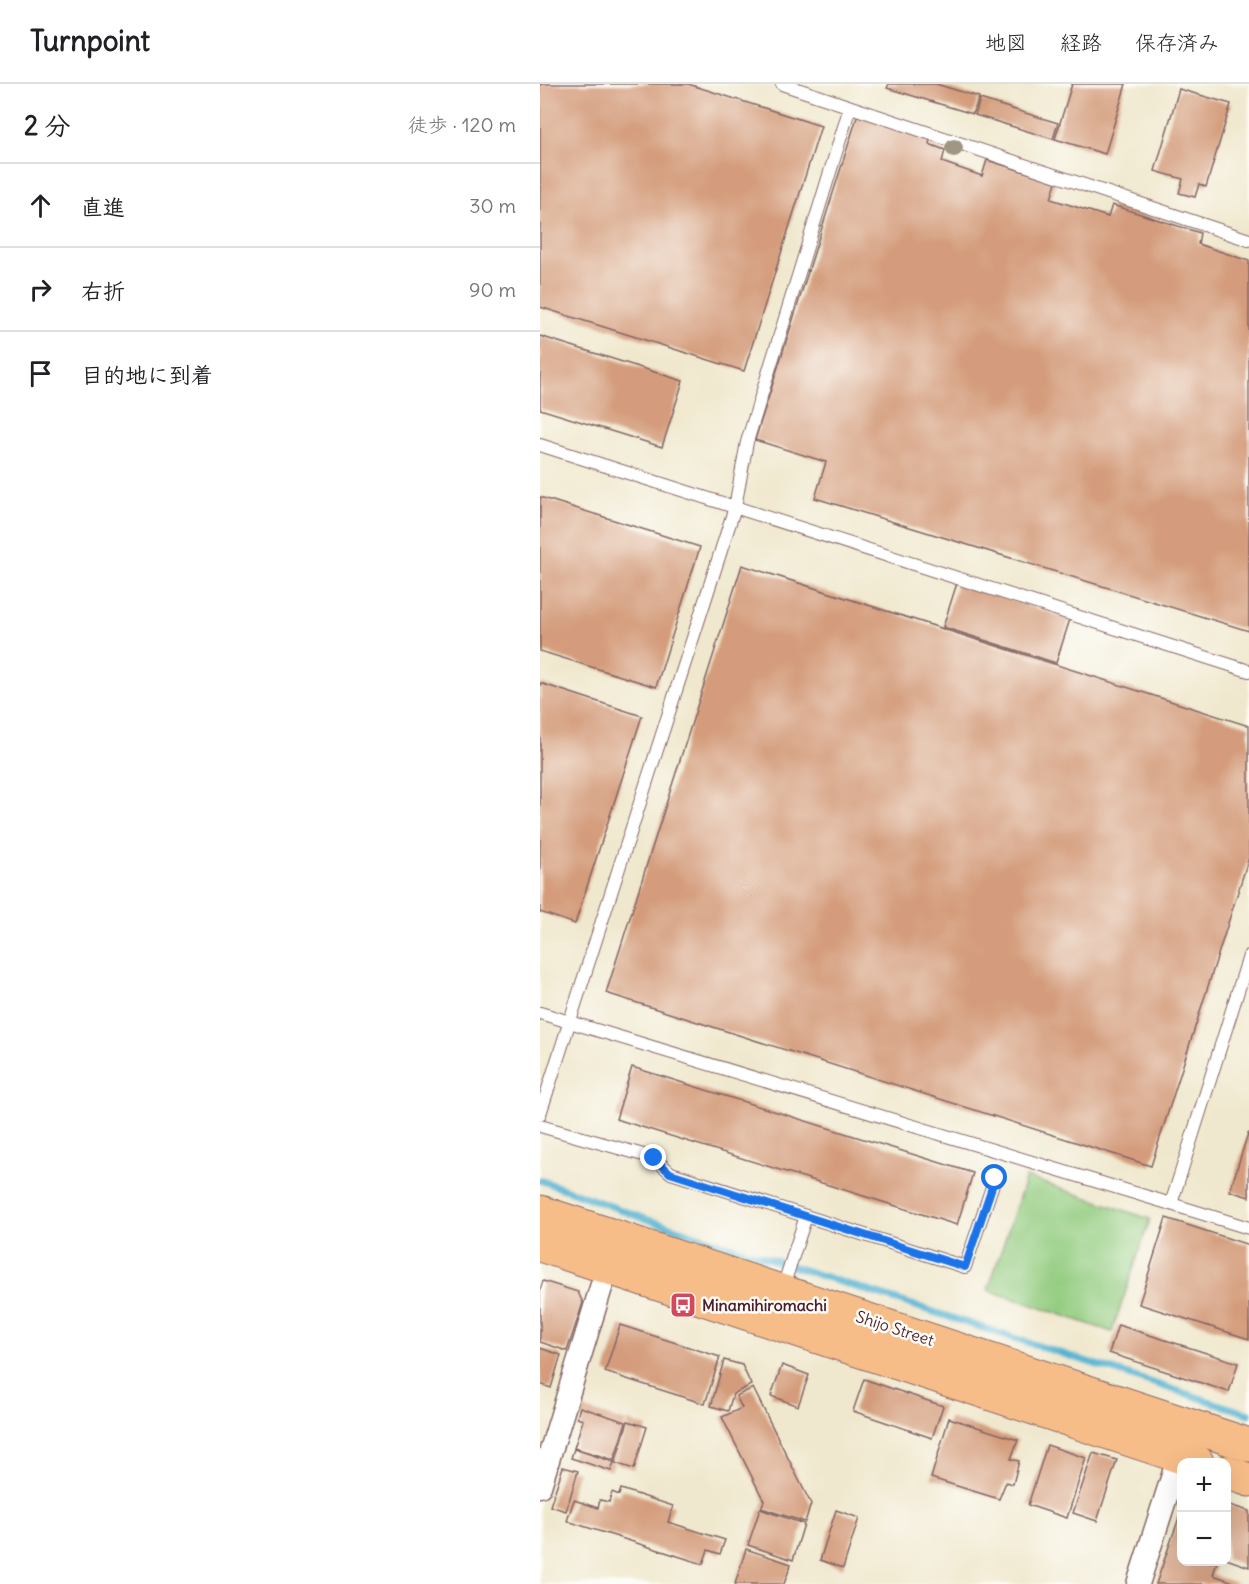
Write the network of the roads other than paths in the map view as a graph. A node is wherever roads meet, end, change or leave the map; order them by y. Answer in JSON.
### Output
{"nodes":[{"id":1,"x":782,"y":84,"type":"edge"},
{"id":2,"x":850,"y":107,"type":"junction"},
{"id":3,"x":1249,"y":240,"type":"edge"},
{"id":4,"x":540,"y":445,"type":"edge"},
{"id":5,"x":735,"y":507,"type":"junction"},
{"id":6,"x":1249,"y":671,"type":"edge"},
{"id":7,"x":1249,"y":956,"type":"edge"},
{"id":8,"x":540,"y":1013,"type":"edge"},
{"id":9,"x":570,"y":1022,"type":"junction"},
{"id":10,"x":540,"y":1114,"type":"edge"},
{"id":11,"x":540,"y":1126,"type":"edge"},
{"id":12,"x":995,"y":1178,"type":"dead end"},
{"id":13,"x":1171,"y":1204,"type":"junction"},
{"id":14,"x":540,"y":1212,"type":"edge"},
{"id":15,"x":806,"y":1216,"type":"junction"},
{"id":16,"x":1249,"y":1228,"type":"edge"},
{"id":17,"x":616,"y":1236,"type":"junction"},
{"id":18,"x":540,"y":1245,"type":"edge"},
{"id":19,"x":607,"y":1268,"type":"junction"},
{"id":20,"x":788,"y":1273,"type":"junction"},
{"id":21,"x":1190,"y":1426,"type":"junction"},
{"id":22,"x":1249,"y":1445,"type":"edge"},
{"id":23,"x":1185,"y":1458,"type":"edge"},
{"id":24,"x":1188,"y":1458,"type":"edge"},
{"id":25,"x":1231,"y":1473,"type":"edge"},
{"id":26,"x":1249,"y":1480,"type":"edge"},
{"id":27,"x":540,"y":1486,"type":"edge"},
{"id":28,"x":1177,"y":1486,"type":"edge"},
{"id":29,"x":1138,"y":1584,"type":"edge"}],
"edges":[{"from":1,"to":2,"type":"lane"},
{"from":2,"to":3,"type":"lane"},
{"from":2,"to":5,"type":"lane"},
{"from":4,"to":5,"type":"lane"},
{"from":5,"to":6,"type":"lane"},
{"from":5,"to":9,"type":"lane"},
{"from":7,"to":13,"type":"lane"},
{"from":8,"to":9,"type":"lane"},
{"from":9,"to":10,"type":"lane"},
{"from":9,"to":13,"type":"lane"},
{"from":11,"to":15,"type":"lane"},
{"from":12,"to":15,"type":"lane"},
{"from":13,"to":16,"type":"lane"},
{"from":14,"to":17,"type":"main road","name":"Shijo Street"},
{"from":15,"to":20,"type":"lane"},
{"from":17,"to":19,"type":"street"},
{"from":17,"to":20,"type":"main road","name":"Shijo Street"},
{"from":18,"to":19,"type":"main road","name":"Shijo Street"},
{"from":19,"to":23,"type":"main road","name":"Shijo Street"},
{"from":19,"to":27,"type":"street"},
{"from":20,"to":21,"type":"main road","name":"Shijo Street"},
{"from":21,"to":22,"type":"main road","name":"Shijo Street"},
{"from":21,"to":24,"type":"street"},
{"from":25,"to":26,"type":"main road"},
{"from":28,"to":29,"type":"street"}]}
